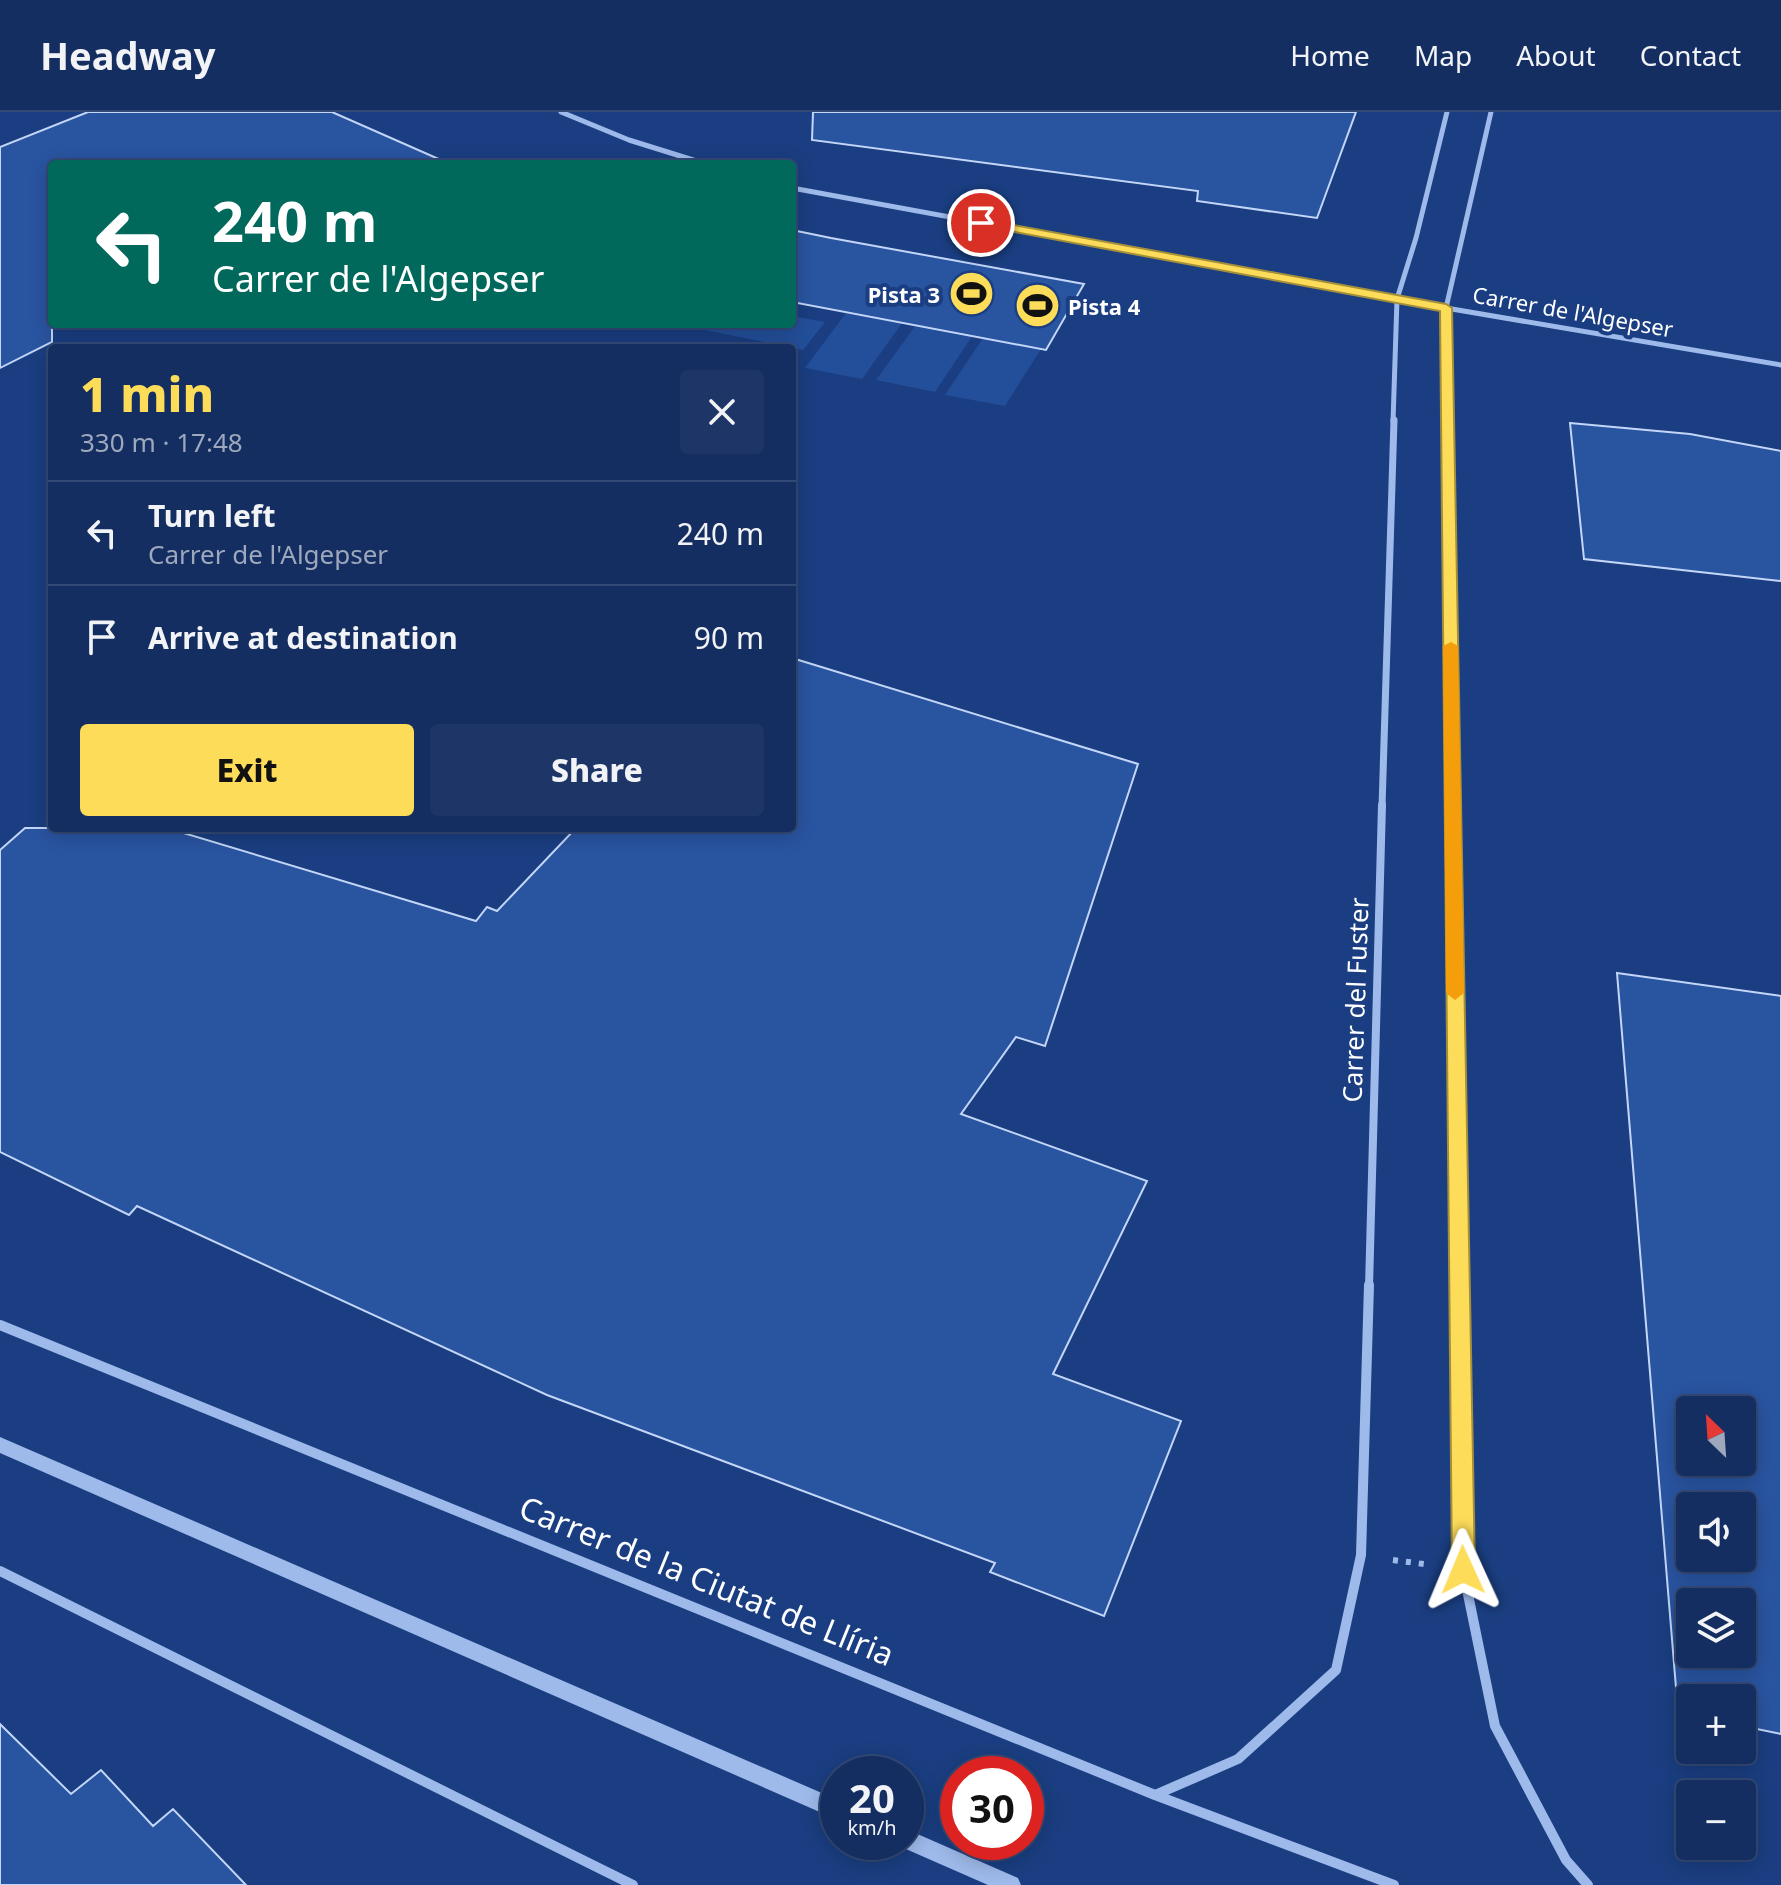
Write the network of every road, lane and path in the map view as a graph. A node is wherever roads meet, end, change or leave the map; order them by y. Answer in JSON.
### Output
{"nodes":[{"id":1,"x":561,"y":112,"type":"edge"},
{"id":2,"x":1447,"y":112,"type":"edge"},
{"id":3,"x":1491,"y":112,"type":"edge"},
{"id":4,"x":693,"y":160,"type":"edge"},
{"id":5,"x":796,"y":189,"type":"edge"},
{"id":6,"x":1397,"y":299,"type":"junction"},
{"id":7,"x":1446,"y":308,"type":"junction"},
{"id":8,"x":1781,"y":365,"type":"edge"},
{"id":9,"x":0,"y":1325,"type":"edge"},
{"id":10,"x":0,"y":1445,"type":"edge"},
{"id":11,"x":1361,"y":1555,"type":"junction"},
{"id":12,"x":1463,"y":1570,"type":"junction"},
{"id":13,"x":0,"y":1571,"type":"edge"},
{"id":14,"x":1155,"y":1795,"type":"junction"},
{"id":15,"x":820,"y":1802,"type":"edge"},
{"id":16,"x":924,"y":1847,"type":"edge"},
{"id":17,"x":633,"y":1885,"type":"edge"},
{"id":18,"x":1011,"y":1885,"type":"edge"},
{"id":19,"x":1394,"y":1885,"type":"edge"},
{"id":20,"x":1588,"y":1885,"type":"edge"}],
"edges":[{"from":1,"to":4,"type":"street"},
{"from":2,"to":6,"type":"street","name":"Carrer del Fuster"},
{"from":3,"to":7,"type":"street"},
{"from":5,"to":6,"type":"street","name":"Carrer de l'Algepser"},
{"from":6,"to":7,"type":"street","name":"Carrer de l'Algepser"},
{"from":6,"to":11,"type":"street","name":"Carrer del Fuster"},
{"from":7,"to":8,"type":"street","name":"Carrer de l'Algepser"},
{"from":7,"to":12,"type":"street"},
{"from":9,"to":14,"type":"street","name":"Carrer de la Ciutat de Llíria"},
{"from":10,"to":15,"type":"street"},
{"from":11,"to":12,"type":"path"},
{"from":11,"to":14,"type":"street","name":"Carrer del Fuster"},
{"from":12,"to":20,"type":"street"},
{"from":13,"to":17,"type":"street"},
{"from":14,"to":19,"type":"street","name":"Carrer de la Ciutat de Llíria"},
{"from":16,"to":18,"type":"street"}]}
